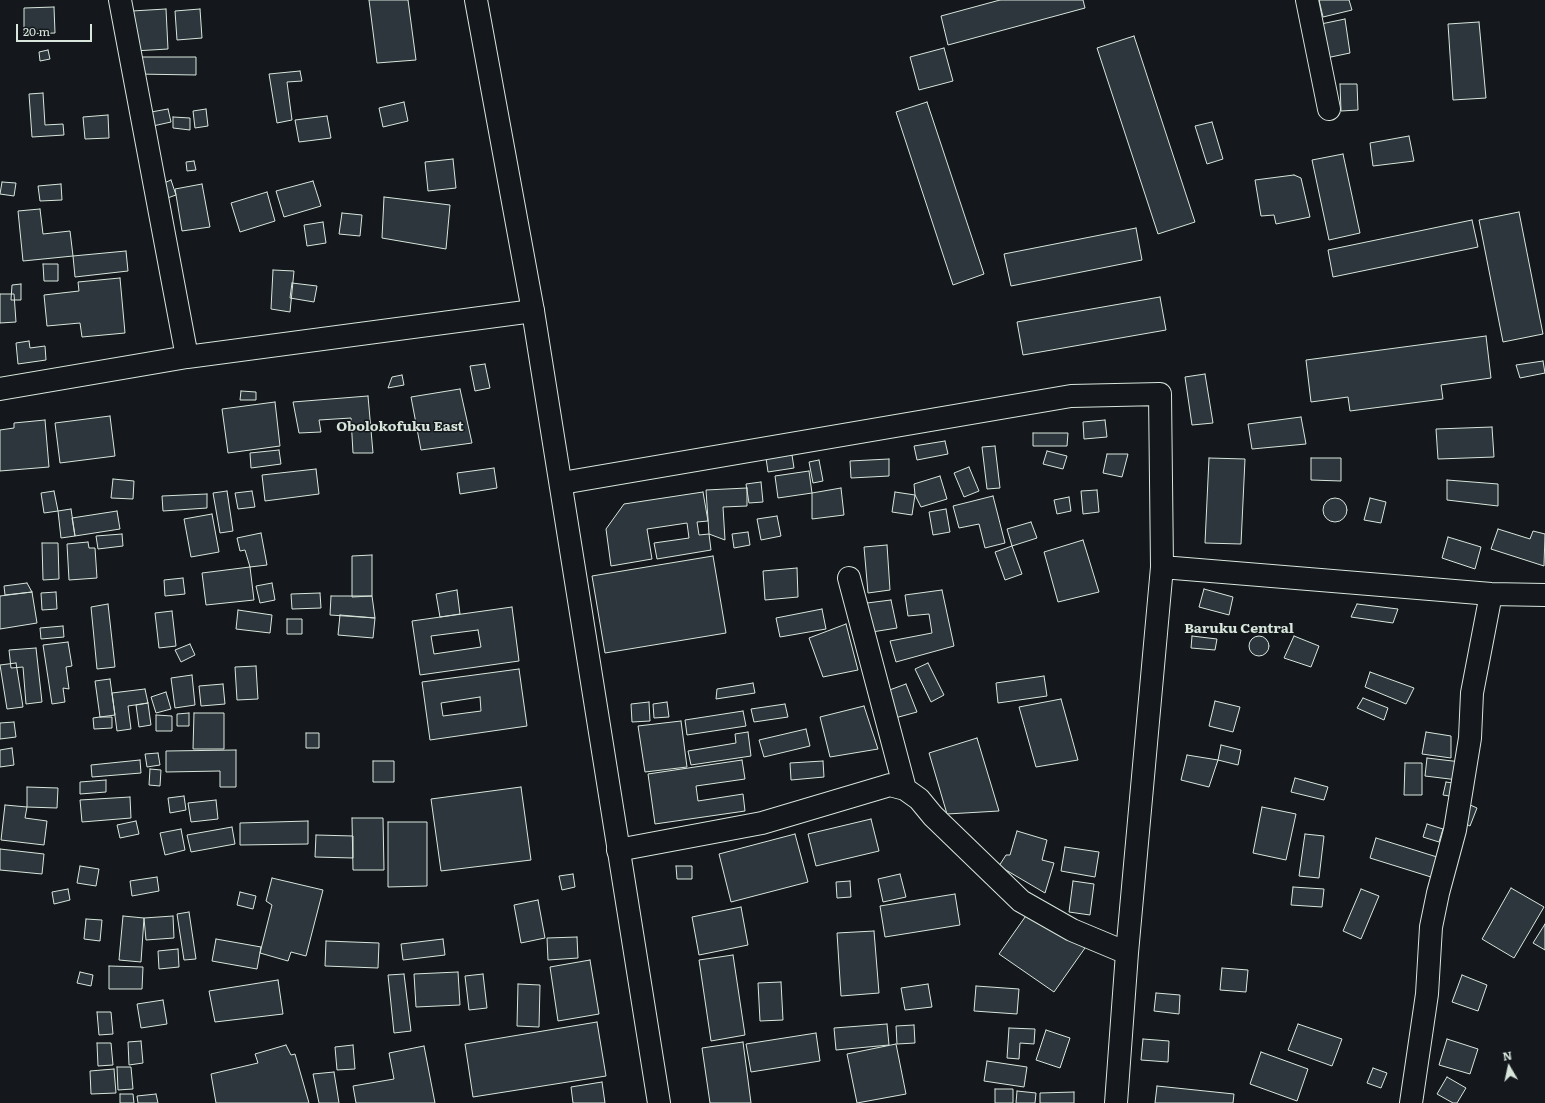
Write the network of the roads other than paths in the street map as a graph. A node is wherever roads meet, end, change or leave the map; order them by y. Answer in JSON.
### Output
{"nodes":[{"id":1,"x":120,"y":0,"type":"edge"},
{"id":2,"x":476,"y":0,"type":"edge"},
{"id":3,"x":1307,"y":0,"type":"edge"},
{"id":4,"x":1329,"y":109,"type":"dead end"},
{"id":5,"x":533,"y":311,"type":"junction"},
{"id":6,"x":187,"y":357,"type":"junction"},
{"id":7,"x":0,"y":389,"type":"edge"},
{"id":8,"x":562,"y":483,"type":"junction"},
{"id":9,"x":1162,"y":567,"type":"junction"},
{"id":10,"x":849,"y":578,"type":"dead end"},
{"id":11,"x":1491,"y":594,"type":"junction"},
{"id":12,"x":1545,"y":595,"type":"edge"},
{"id":13,"x":905,"y":789,"type":"junction"},
{"id":14,"x":618,"y":850,"type":"junction"},
{"id":15,"x":1127,"y":953,"type":"junction"},
{"id":16,"x":659,"y":1103,"type":"edge"},
{"id":17,"x":1116,"y":1103,"type":"edge"},
{"id":18,"x":1410,"y":1103,"type":"edge"}],
"edges":[{"from":1,"to":6,"type":"street"},
{"from":2,"to":5,"type":"street"},
{"from":3,"to":4,"type":"street"},
{"from":5,"to":6,"type":"street"},
{"from":5,"to":8,"type":"street"},
{"from":6,"to":7,"type":"street"},
{"from":8,"to":9,"type":"street"},
{"from":8,"to":14,"type":"street"},
{"from":9,"to":11,"type":"street"},
{"from":9,"to":15,"type":"street"},
{"from":10,"to":13,"type":"street"},
{"from":11,"to":12,"type":"street"},
{"from":11,"to":18,"type":"street"},
{"from":13,"to":14,"type":"street"},
{"from":13,"to":15,"type":"street"},
{"from":14,"to":16,"type":"street"},
{"from":15,"to":17,"type":"street"}]}
